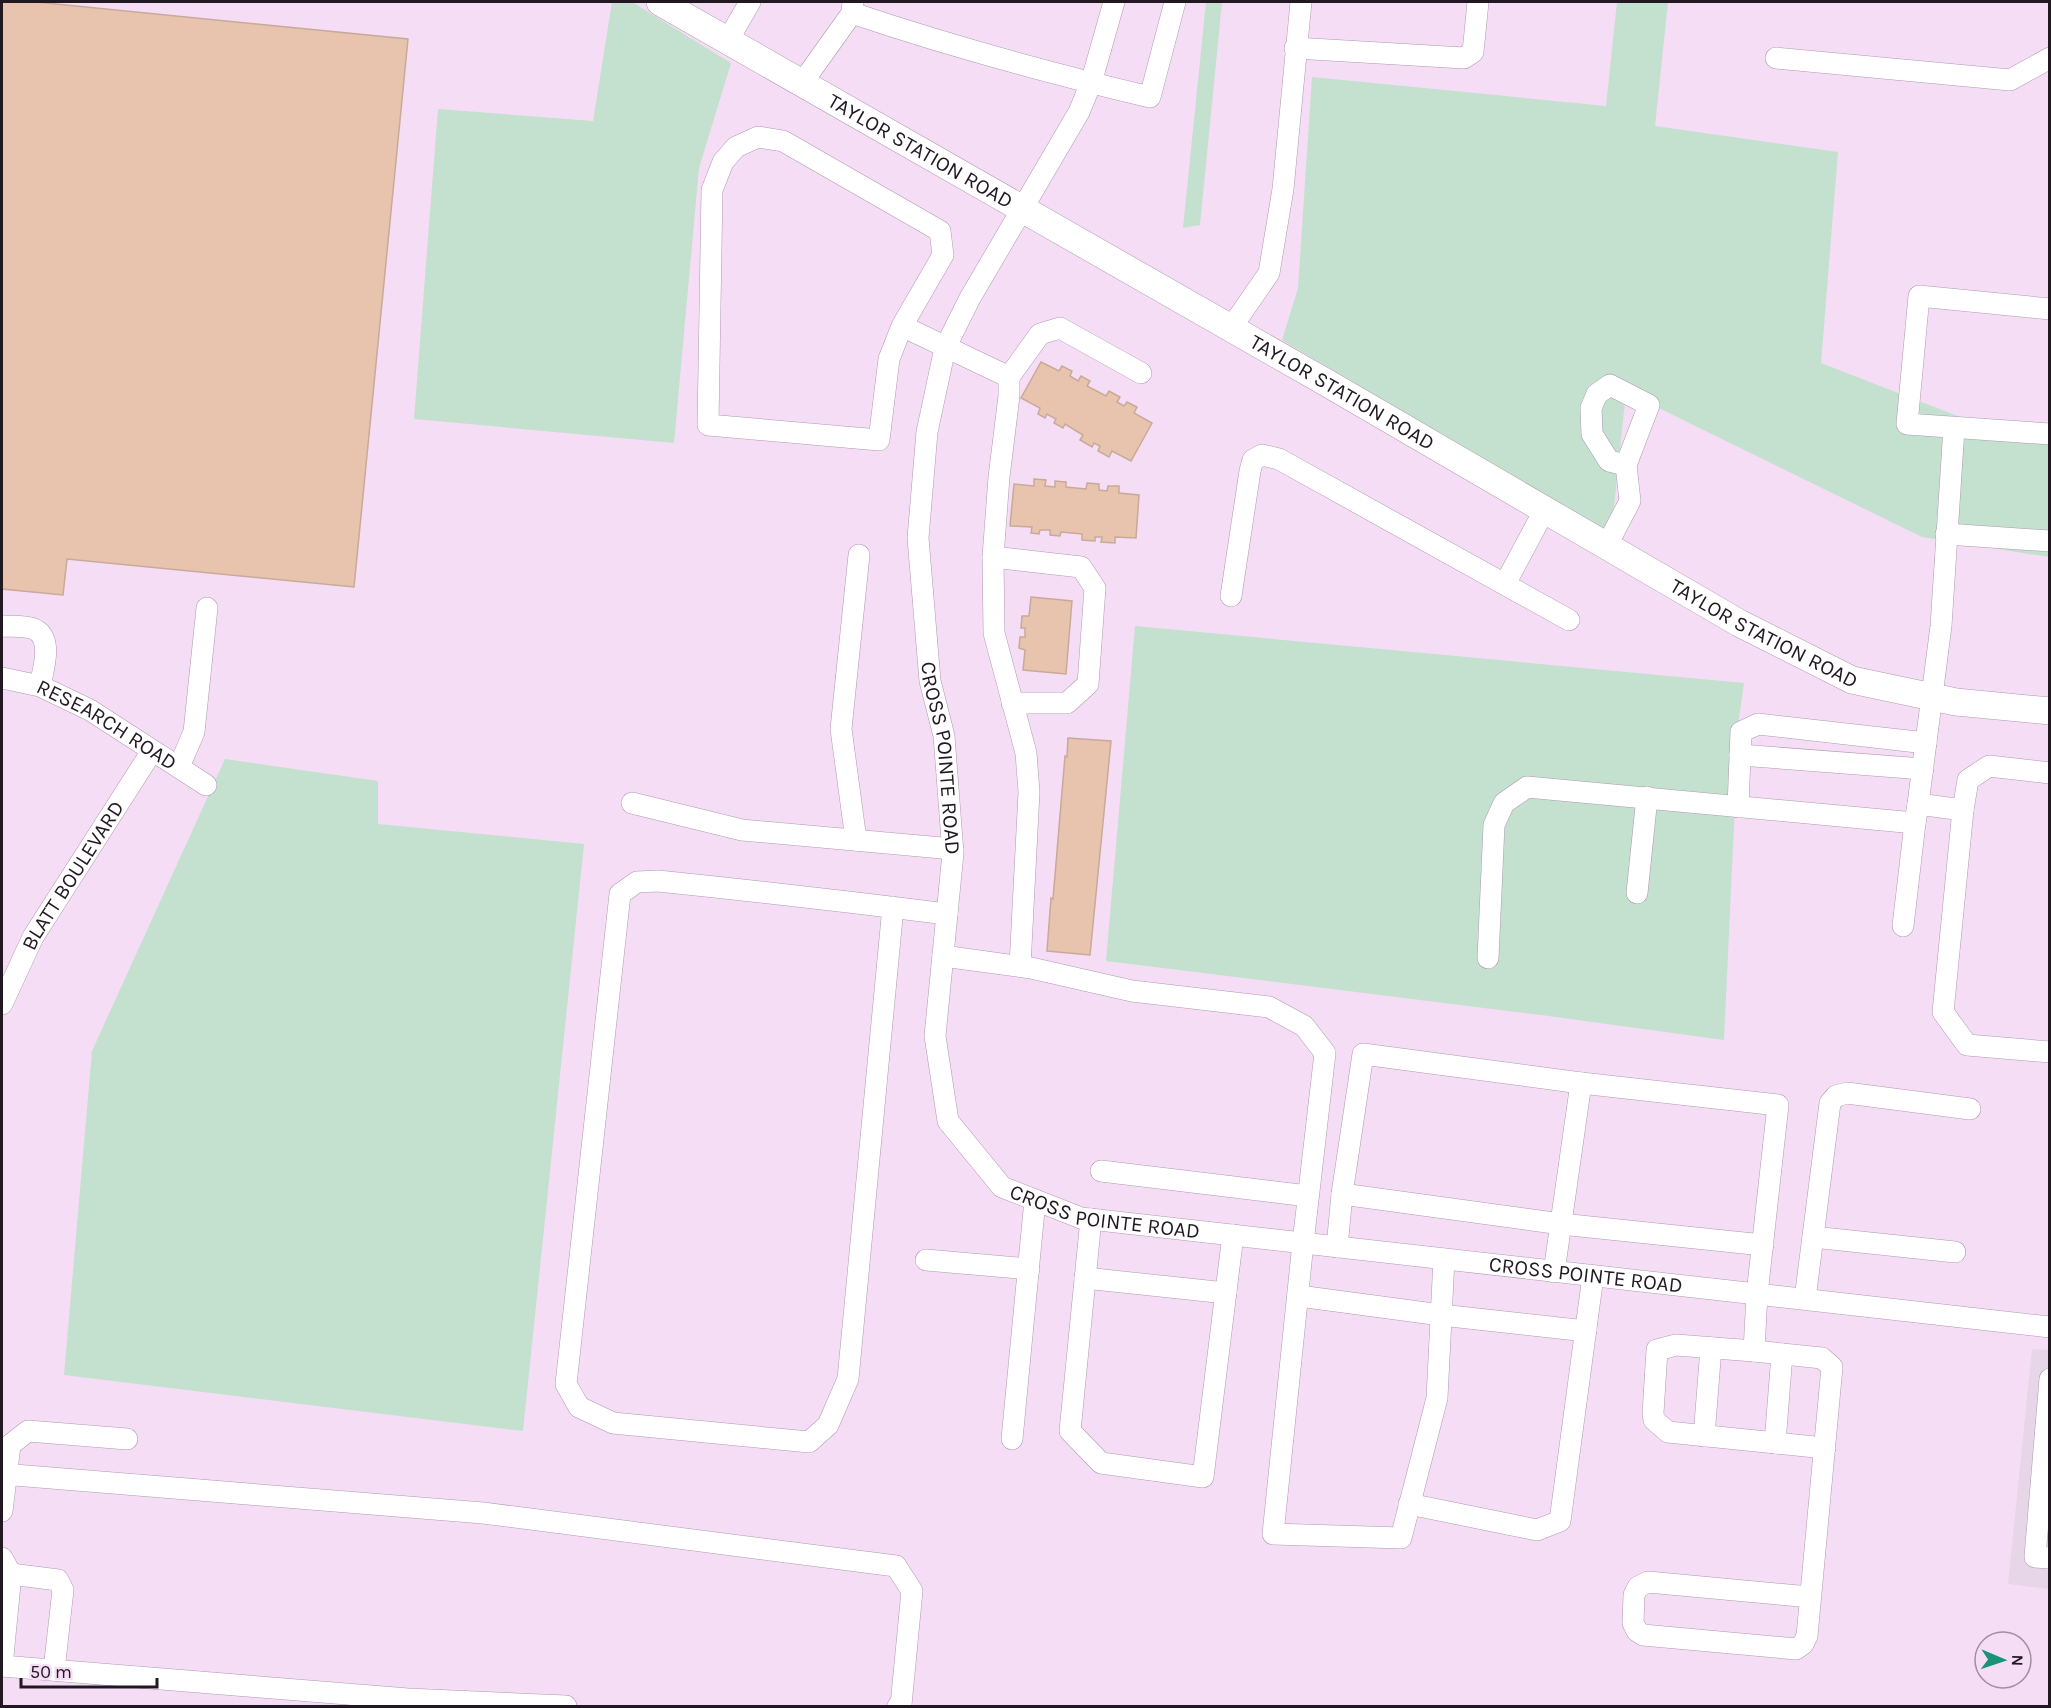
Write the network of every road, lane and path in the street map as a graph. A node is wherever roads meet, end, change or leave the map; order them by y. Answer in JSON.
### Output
{"nodes":[{"id":1,"x":660,"y":2,"type":"edge"},
{"id":2,"x":750,"y":2,"type":"edge"},
{"id":3,"x":1114,"y":2,"type":"edge"},
{"id":4,"x":1176,"y":2,"type":"edge"},
{"id":5,"x":1301,"y":2,"type":"edge"},
{"id":6,"x":1478,"y":2,"type":"edge"},
{"id":7,"x":852,"y":7,"type":"edge"},
{"id":8,"x":728,"y":40,"type":"junction"},
{"id":9,"x":1295,"y":48,"type":"junction"},
{"id":10,"x":1776,"y":58,"type":"dead end"},
{"id":11,"x":2049,"y":58,"type":"edge"},
{"id":12,"x":802,"y":83,"type":"junction"},
{"id":13,"x":1091,"y":83,"type":"junction"},
{"id":14,"x":1021,"y":208,"type":"junction"},
{"id":15,"x":2049,"y":309,"type":"edge"},
{"id":16,"x":902,"y":326,"type":"junction"},
{"id":17,"x":1232,"y":328,"type":"junction"},
{"id":18,"x":945,"y":348,"type":"junction"},
{"id":19,"x":1141,"y":373,"type":"dead end"},
{"id":20,"x":1009,"y":377,"type":"junction"},
{"id":21,"x":1954,"y":428,"type":"junction"},
{"id":22,"x":2049,"y":434,"type":"edge"},
{"id":23,"x":1626,"y":465,"type":"dead end"},
{"id":24,"x":1545,"y":509,"type":"junction"},
{"id":25,"x":1946,"y":534,"type":"junction"},
{"id":26,"x":2049,"y":541,"type":"edge"},
{"id":27,"x":1607,"y":545,"type":"junction"},
{"id":28,"x":859,"y":555,"type":"dead end"},
{"id":29,"x":993,"y":557,"type":"junction"},
{"id":30,"x":1505,"y":584,"type":"junction"},
{"id":31,"x":1232,"y":597,"type":"dead end"},
{"id":32,"x":207,"y":608,"type":"dead end"},
{"id":33,"x":1569,"y":620,"type":"dead end"},
{"id":34,"x":2,"y":626,"type":"edge"},
{"id":35,"x":2,"y":678,"type":"edge"},
{"id":36,"x":40,"y":686,"type":"junction"},
{"id":37,"x":1933,"y":697,"type":"junction"},
{"id":38,"x":1012,"y":703,"type":"junction"},
{"id":39,"x":2049,"y":711,"type":"edge"},
{"id":40,"x":1926,"y":743,"type":"junction"},
{"id":41,"x":153,"y":751,"type":"junction"},
{"id":42,"x":1740,"y":755,"type":"junction"},
{"id":43,"x":179,"y":767,"type":"junction"},
{"id":44,"x":1923,"y":769,"type":"junction"},
{"id":45,"x":2049,"y":773,"type":"edge"},
{"id":46,"x":206,"y":785,"type":"dead end"},
{"id":47,"x":1647,"y":797,"type":"junction"},
{"id":48,"x":632,"y":803,"type":"dead end"},
{"id":49,"x":1738,"y":807,"type":"junction"},
{"id":50,"x":1963,"y":810,"type":"junction"},
{"id":51,"x":1916,"y":813,"type":"junction"},
{"id":52,"x":856,"y":840,"type":"junction"},
{"id":53,"x":953,"y":849,"type":"junction"},
{"id":54,"x":1637,"y":893,"type":"dead end"},
{"id":55,"x":893,"y":907,"type":"junction"},
{"id":56,"x":947,"y":914,"type":"junction"},
{"id":57,"x":1903,"y":926,"type":"dead end"},
{"id":58,"x":943,"y":956,"type":"junction"},
{"id":59,"x":1488,"y":958,"type":"dead end"},
{"id":60,"x":1020,"y":966,"type":"junction"},
{"id":61,"x":6,"y":983,"type":"edge"},
{"id":62,"x":2,"y":1005,"type":"edge"},
{"id":63,"x":2049,"y":1052,"type":"edge"},
{"id":64,"x":1581,"y":1083,"type":"junction"},
{"id":65,"x":1970,"y":1109,"type":"dead end"},
{"id":66,"x":1101,"y":1171,"type":"dead end"},
{"id":67,"x":1342,"y":1194,"type":"junction"},
{"id":68,"x":1308,"y":1196,"type":"junction"},
{"id":69,"x":1035,"y":1200,"type":"junction"},
{"id":70,"x":1091,"y":1219,"type":"junction"},
{"id":71,"x":1561,"y":1224,"type":"junction"},
{"id":72,"x":1233,"y":1235,"type":"junction"},
{"id":73,"x":1813,"y":1237,"type":"junction"},
{"id":74,"x":1303,"y":1243,"type":"junction"},
{"id":75,"x":1763,"y":1245,"type":"junction"},
{"id":76,"x":1337,"y":1247,"type":"junction"},
{"id":77,"x":1955,"y":1252,"type":"dead end"},
{"id":78,"x":1444,"y":1259,"type":"junction"},
{"id":79,"x":926,"y":1260,"type":"dead end"},
{"id":80,"x":1029,"y":1269,"type":"junction"},
{"id":81,"x":1554,"y":1272,"type":"junction"},
{"id":82,"x":1593,"y":1276,"type":"junction"},
{"id":83,"x":1085,"y":1278,"type":"junction"},
{"id":84,"x":1226,"y":1293,"type":"junction"},
{"id":85,"x":1757,"y":1294,"type":"junction"},
{"id":86,"x":1299,"y":1296,"type":"junction"},
{"id":87,"x":1805,"y":1299,"type":"junction"},
{"id":88,"x":1441,"y":1316,"type":"junction"},
{"id":89,"x":2049,"y":1327,"type":"edge"},
{"id":90,"x":1586,"y":1331,"type":"junction"},
{"id":91,"x":1711,"y":1348,"type":"junction"},
{"id":92,"x":1754,"y":1351,"type":"junction"},
{"id":93,"x":1782,"y":1354,"type":"junction"},
{"id":94,"x":2049,"y":1386,"type":"edge"},
{"id":95,"x":1704,"y":1436,"type":"junction"},
{"id":96,"x":127,"y":1439,"type":"dead end"},
{"id":97,"x":1012,"y":1439,"type":"dead end"},
{"id":98,"x":1775,"y":1443,"type":"junction"},
{"id":99,"x":1825,"y":1448,"type":"junction"},
{"id":100,"x":3,"y":1475,"type":"edge"},
{"id":101,"x":1409,"y":1504,"type":"junction"},
{"id":102,"x":2,"y":1511,"type":"edge"},
{"id":103,"x":2049,"y":1558,"type":"edge"},
{"id":104,"x":6,"y":1566,"type":"edge"},
{"id":105,"x":1810,"y":1597,"type":"junction"},
{"id":106,"x":2,"y":1666,"type":"edge"},
{"id":107,"x":54,"y":1670,"type":"junction"},
{"id":108,"x":566,"y":1707,"type":"edge"},
{"id":109,"x":898,"y":1707,"type":"edge"}],
"edges":[{"from":1,"to":8,"type":"main road","name":"TAYLOR STATION ROAD"},
{"from":2,"to":8,"type":"street"},
{"from":3,"to":13,"type":"street","name":"CROSS POINTE ROAD"},
{"from":4,"to":13,"type":"street"},
{"from":5,"to":9,"type":"street"},
{"from":6,"to":9,"type":"street"},
{"from":7,"to":12,"type":"street"},
{"from":7,"to":13,"type":"street"},
{"from":8,"to":12,"type":"main road","name":"TAYLOR STATION ROAD"},
{"from":9,"to":17,"type":"street"},
{"from":10,"to":11,"type":"street"},
{"from":12,"to":14,"type":"main road","name":"TAYLOR STATION ROAD"},
{"from":13,"to":14,"type":"street","name":"CROSS POINTE ROAD"},
{"from":14,"to":17,"type":"main road","name":"TAYLOR STATION ROAD"},
{"from":14,"to":18,"type":"street","name":"CROSS POINTE ROAD"},
{"from":15,"to":21,"type":"street"},
{"from":16,"to":16,"type":"street"},
{"from":16,"to":18,"type":"street"},
{"from":17,"to":24,"type":"main road","name":"TAYLOR STATION ROAD"},
{"from":18,"to":20,"type":"street"},
{"from":18,"to":53,"type":"street","name":"CROSS POINTE ROAD"},
{"from":19,"to":20,"type":"street"},
{"from":20,"to":29,"type":"street"},
{"from":21,"to":22,"type":"street"},
{"from":21,"to":25,"type":"street"},
{"from":23,"to":27,"type":"street"},
{"from":24,"to":27,"type":"main road","name":"TAYLOR STATION ROAD"},
{"from":24,"to":30,"type":"street"},
{"from":25,"to":26,"type":"street"},
{"from":25,"to":37,"type":"street"},
{"from":27,"to":37,"type":"main road","name":"TAYLOR STATION ROAD"},
{"from":28,"to":52,"type":"street"},
{"from":29,"to":38,"type":"street"},
{"from":29,"to":38,"type":"street"},
{"from":30,"to":31,"type":"street"},
{"from":30,"to":33,"type":"street"},
{"from":32,"to":43,"type":"street"},
{"from":34,"to":36,"type":"street"},
{"from":35,"to":36,"type":"street","name":"RESEARCH ROAD"},
{"from":36,"to":41,"type":"street","name":"RESEARCH ROAD"},
{"from":37,"to":39,"type":"main road","name":"TAYLOR STATION ROAD"},
{"from":37,"to":40,"type":"street"},
{"from":38,"to":60,"type":"street"},
{"from":40,"to":42,"type":"street"},
{"from":40,"to":44,"type":"street"},
{"from":41,"to":43,"type":"street","name":"RESEARCH ROAD"},
{"from":41,"to":61,"type":"street","name":"BLATT BOULEVARD"},
{"from":42,"to":44,"type":"street"},
{"from":42,"to":49,"type":"street"},
{"from":43,"to":46,"type":"street","name":"RESEARCH ROAD"},
{"from":44,"to":51,"type":"street"},
{"from":45,"to":50,"type":"street"},
{"from":47,"to":49,"type":"street"},
{"from":47,"to":54,"type":"street"},
{"from":47,"to":59,"type":"street"},
{"from":48,"to":52,"type":"street"},
{"from":49,"to":51,"type":"street"},
{"from":50,"to":51,"type":"street"},
{"from":50,"to":63,"type":"street"},
{"from":51,"to":57,"type":"street"},
{"from":52,"to":53,"type":"street"},
{"from":53,"to":56,"type":"street","name":"CROSS POINTE ROAD"},
{"from":55,"to":55,"type":"street"},
{"from":55,"to":56,"type":"street"},
{"from":56,"to":58,"type":"street","name":"CROSS POINTE ROAD"},
{"from":58,"to":60,"type":"street"},
{"from":58,"to":69,"type":"street","name":"CROSS POINTE ROAD"},
{"from":60,"to":68,"type":"street"},
{"from":61,"to":62,"type":"street","name":"BLATT BOULEVARD"},
{"from":64,"to":67,"type":"street"},
{"from":64,"to":71,"type":"street"},
{"from":64,"to":75,"type":"street"},
{"from":65,"to":73,"type":"street"},
{"from":66,"to":68,"type":"street"},
{"from":67,"to":71,"type":"street"},
{"from":67,"to":76,"type":"street"},
{"from":68,"to":74,"type":"street"},
{"from":69,"to":70,"type":"street","name":"CROSS POINTE ROAD"},
{"from":69,"to":80,"type":"street"},
{"from":70,"to":72,"type":"street","name":"CROSS POINTE ROAD"},
{"from":70,"to":83,"type":"street"},
{"from":71,"to":75,"type":"street"},
{"from":71,"to":81,"type":"street"},
{"from":72,"to":74,"type":"street","name":"CROSS POINTE ROAD"},
{"from":72,"to":84,"type":"street"},
{"from":73,"to":77,"type":"street"},
{"from":73,"to":87,"type":"street"},
{"from":74,"to":76,"type":"street","name":"CROSS POINTE ROAD"},
{"from":74,"to":86,"type":"street"},
{"from":75,"to":85,"type":"street"},
{"from":76,"to":78,"type":"street","name":"CROSS POINTE ROAD"},
{"from":78,"to":81,"type":"street","name":"CROSS POINTE ROAD"},
{"from":78,"to":88,"type":"street"},
{"from":79,"to":80,"type":"street"},
{"from":80,"to":97,"type":"street"},
{"from":81,"to":82,"type":"street","name":"CROSS POINTE ROAD"},
{"from":82,"to":85,"type":"street","name":"CROSS POINTE ROAD"},
{"from":82,"to":90,"type":"street"},
{"from":83,"to":84,"type":"street"},
{"from":83,"to":84,"type":"street"},
{"from":85,"to":87,"type":"street","name":"CROSS POINTE ROAD"},
{"from":85,"to":92,"type":"street"},
{"from":86,"to":88,"type":"street"},
{"from":86,"to":101,"type":"street"},
{"from":87,"to":89,"type":"street","name":"CROSS POINTE ROAD"},
{"from":88,"to":90,"type":"street"},
{"from":88,"to":101,"type":"street"},
{"from":90,"to":101,"type":"street"},
{"from":91,"to":92,"type":"street"},
{"from":91,"to":95,"type":"street"},
{"from":91,"to":95,"type":"street"},
{"from":92,"to":93,"type":"street"},
{"from":93,"to":98,"type":"street"},
{"from":93,"to":99,"type":"street"},
{"from":94,"to":103,"type":"street"},
{"from":95,"to":98,"type":"street"},
{"from":96,"to":100,"type":"street"},
{"from":98,"to":99,"type":"street"},
{"from":99,"to":105,"type":"street"},
{"from":100,"to":102,"type":"street"},
{"from":100,"to":109,"type":"street"},
{"from":104,"to":106,"type":"street"},
{"from":104,"to":107,"type":"street"},
{"from":105,"to":105,"type":"street"},
{"from":106,"to":107,"type":"street"},
{"from":107,"to":108,"type":"street"}]}
